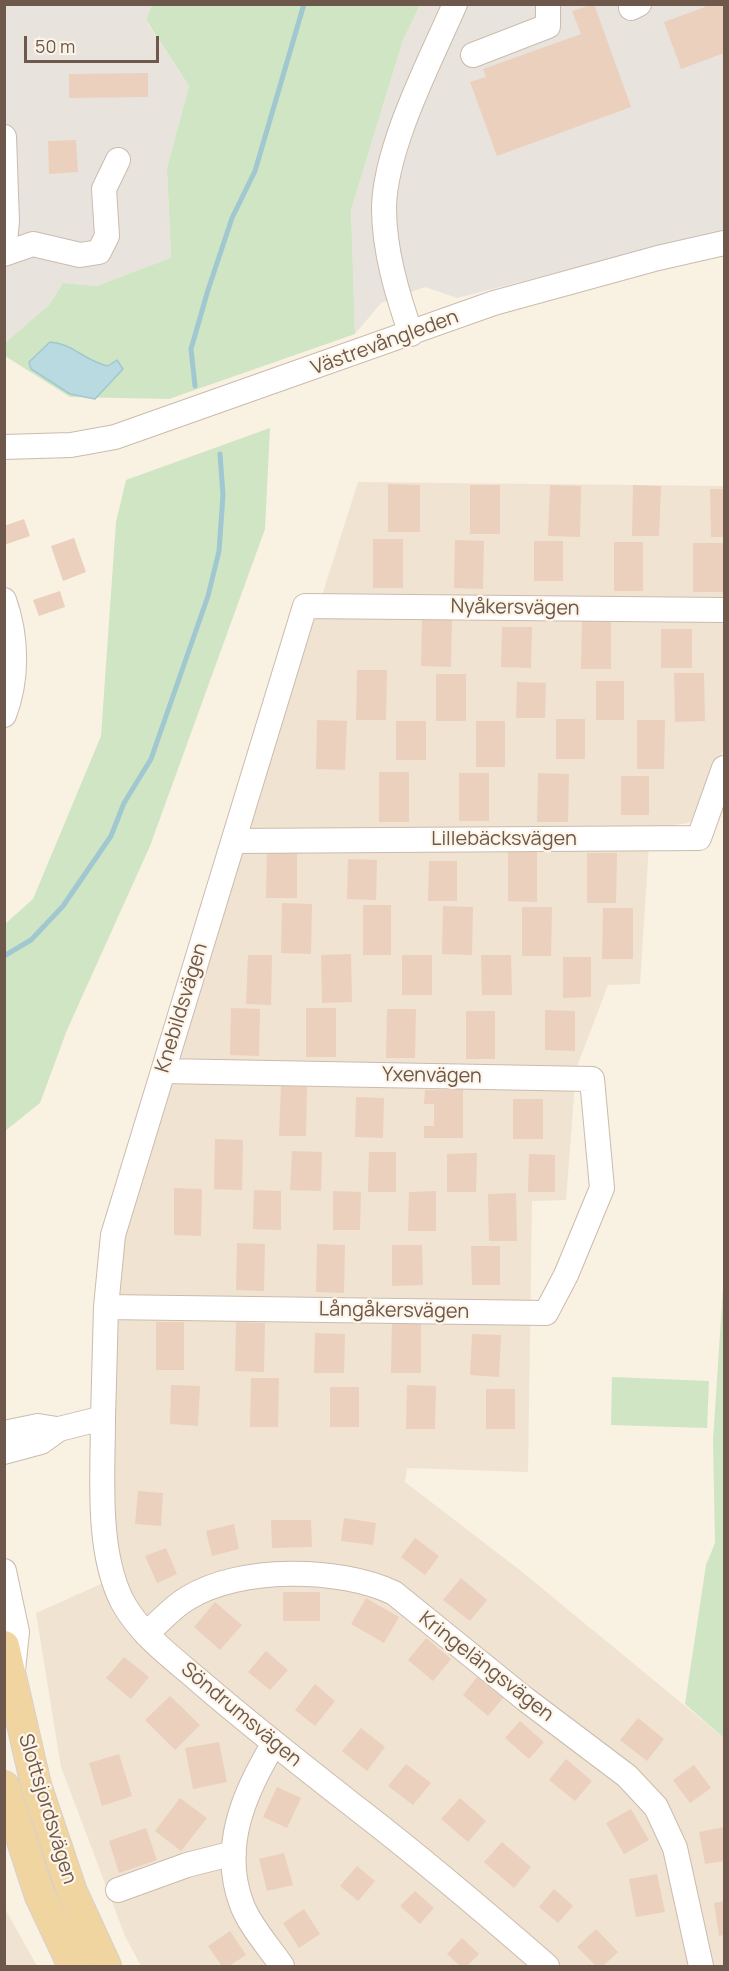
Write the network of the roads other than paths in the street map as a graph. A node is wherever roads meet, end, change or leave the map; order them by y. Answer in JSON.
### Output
{"nodes":[{"id":1,"x":455,"y":4,"type":"edge"},
{"id":2,"x":548,"y":4,"type":"edge"},
{"id":3,"x":473,"y":56,"type":"dead end"},
{"id":4,"x":4,"y":137,"type":"edge"},
{"id":5,"x":118,"y":160,"type":"dead end"},
{"id":6,"x":724,"y":243,"type":"edge"},
{"id":7,"x":4,"y":249,"type":"edge"},
{"id":8,"x":4,"y":254,"type":"edge"},
{"id":9,"x":411,"y":334,"type":"junction"},
{"id":10,"x":4,"y":435,"type":"edge"},
{"id":11,"x":47,"y":446,"type":"junction"},
{"id":12,"x":4,"y":447,"type":"edge"},
{"id":13,"x":4,"y":600,"type":"edge"},
{"id":14,"x":306,"y":606,"type":"joint"},
{"id":15,"x":724,"y":610,"type":"edge"},
{"id":16,"x":4,"y":715,"type":"edge"},
{"id":17,"x":724,"y":768,"type":"edge"},
{"id":18,"x":234,"y":841,"type":"junction"},
{"id":19,"x":163,"y":1071,"type":"junction"},
{"id":20,"x":602,"y":1188,"type":"joint"},
{"id":21,"x":106,"y":1307,"type":"junction"},
{"id":22,"x":103,"y":1418,"type":"junction"},
{"id":23,"x":59,"y":1429,"type":"junction"},
{"id":24,"x":4,"y":1433,"type":"edge"},
{"id":25,"x":4,"y":1452,"type":"edge"},
{"id":26,"x":4,"y":1571,"type":"edge"},
{"id":27,"x":146,"y":1634,"type":"junction"},
{"id":28,"x":4,"y":1646,"type":"edge"},
{"id":29,"x":12,"y":1681,"type":"junction"},
{"id":30,"x":273,"y":1745,"type":"junction"},
{"id":31,"x":4,"y":1786,"type":"edge"},
{"id":32,"x":234,"y":1853,"type":"junction"},
{"id":33,"x":118,"y":1890,"type":"dead end"},
{"id":34,"x":73,"y":1966,"type":"edge"},
{"id":35,"x":106,"y":1966,"type":"edge"},
{"id":36,"x":282,"y":1966,"type":"edge"},
{"id":37,"x":547,"y":1966,"type":"edge"},
{"id":38,"x":701,"y":1966,"type":"edge"}],
"edges":[{"from":1,"to":9,"type":"street"},
{"from":2,"to":3,"type":"street"},
{"from":4,"to":7,"type":"street"},
{"from":5,"to":8,"type":"street"},
{"from":6,"to":9,"type":"street","name":"Västrevångleden"},
{"from":9,"to":11,"type":"street","name":"Västrevångleden"},
{"from":10,"to":11,"type":"street","name":"Västrevångleden"},
{"from":11,"to":12,"type":"street","name":"Västrevångleden"},
{"from":13,"to":16,"type":"street"},
{"from":14,"to":15,"type":"street","name":"Nyåkersvägen"},
{"from":14,"to":18,"type":"street","name":"Knebildsvägen"},
{"from":17,"to":18,"type":"street","name":"Lillebäcksvägen"},
{"from":18,"to":19,"type":"street","name":"Knebildsvägen"},
{"from":19,"to":20,"type":"street","name":"Yxenvägen"},
{"from":19,"to":21,"type":"street","name":"Knebildsvägen"},
{"from":20,"to":21,"type":"street","name":"Långåkersvägen"},
{"from":21,"to":22,"type":"street","name":"Knebildsvägen"},
{"from":22,"to":23,"type":"street"},
{"from":22,"to":27,"type":"street","name":"Söndrumsvägen"},
{"from":23,"to":24,"type":"street"},
{"from":23,"to":25,"type":"street"},
{"from":26,"to":29,"type":"street"},
{"from":27,"to":30,"type":"street","name":"Söndrumsvägen"},
{"from":27,"to":38,"type":"street","name":"Kringelängsvägen"},
{"from":28,"to":29,"type":"main road","name":"Slottsjordsvägen"},
{"from":29,"to":35,"type":"main road","name":"Slottsjordsvägen"},
{"from":30,"to":32,"type":"street"},
{"from":30,"to":37,"type":"street","name":"Söndrumsvägen"},
{"from":31,"to":34,"type":"main road","name":"Slottsjordsvägen"},
{"from":32,"to":33,"type":"street"},
{"from":32,"to":36,"type":"street"}]}
